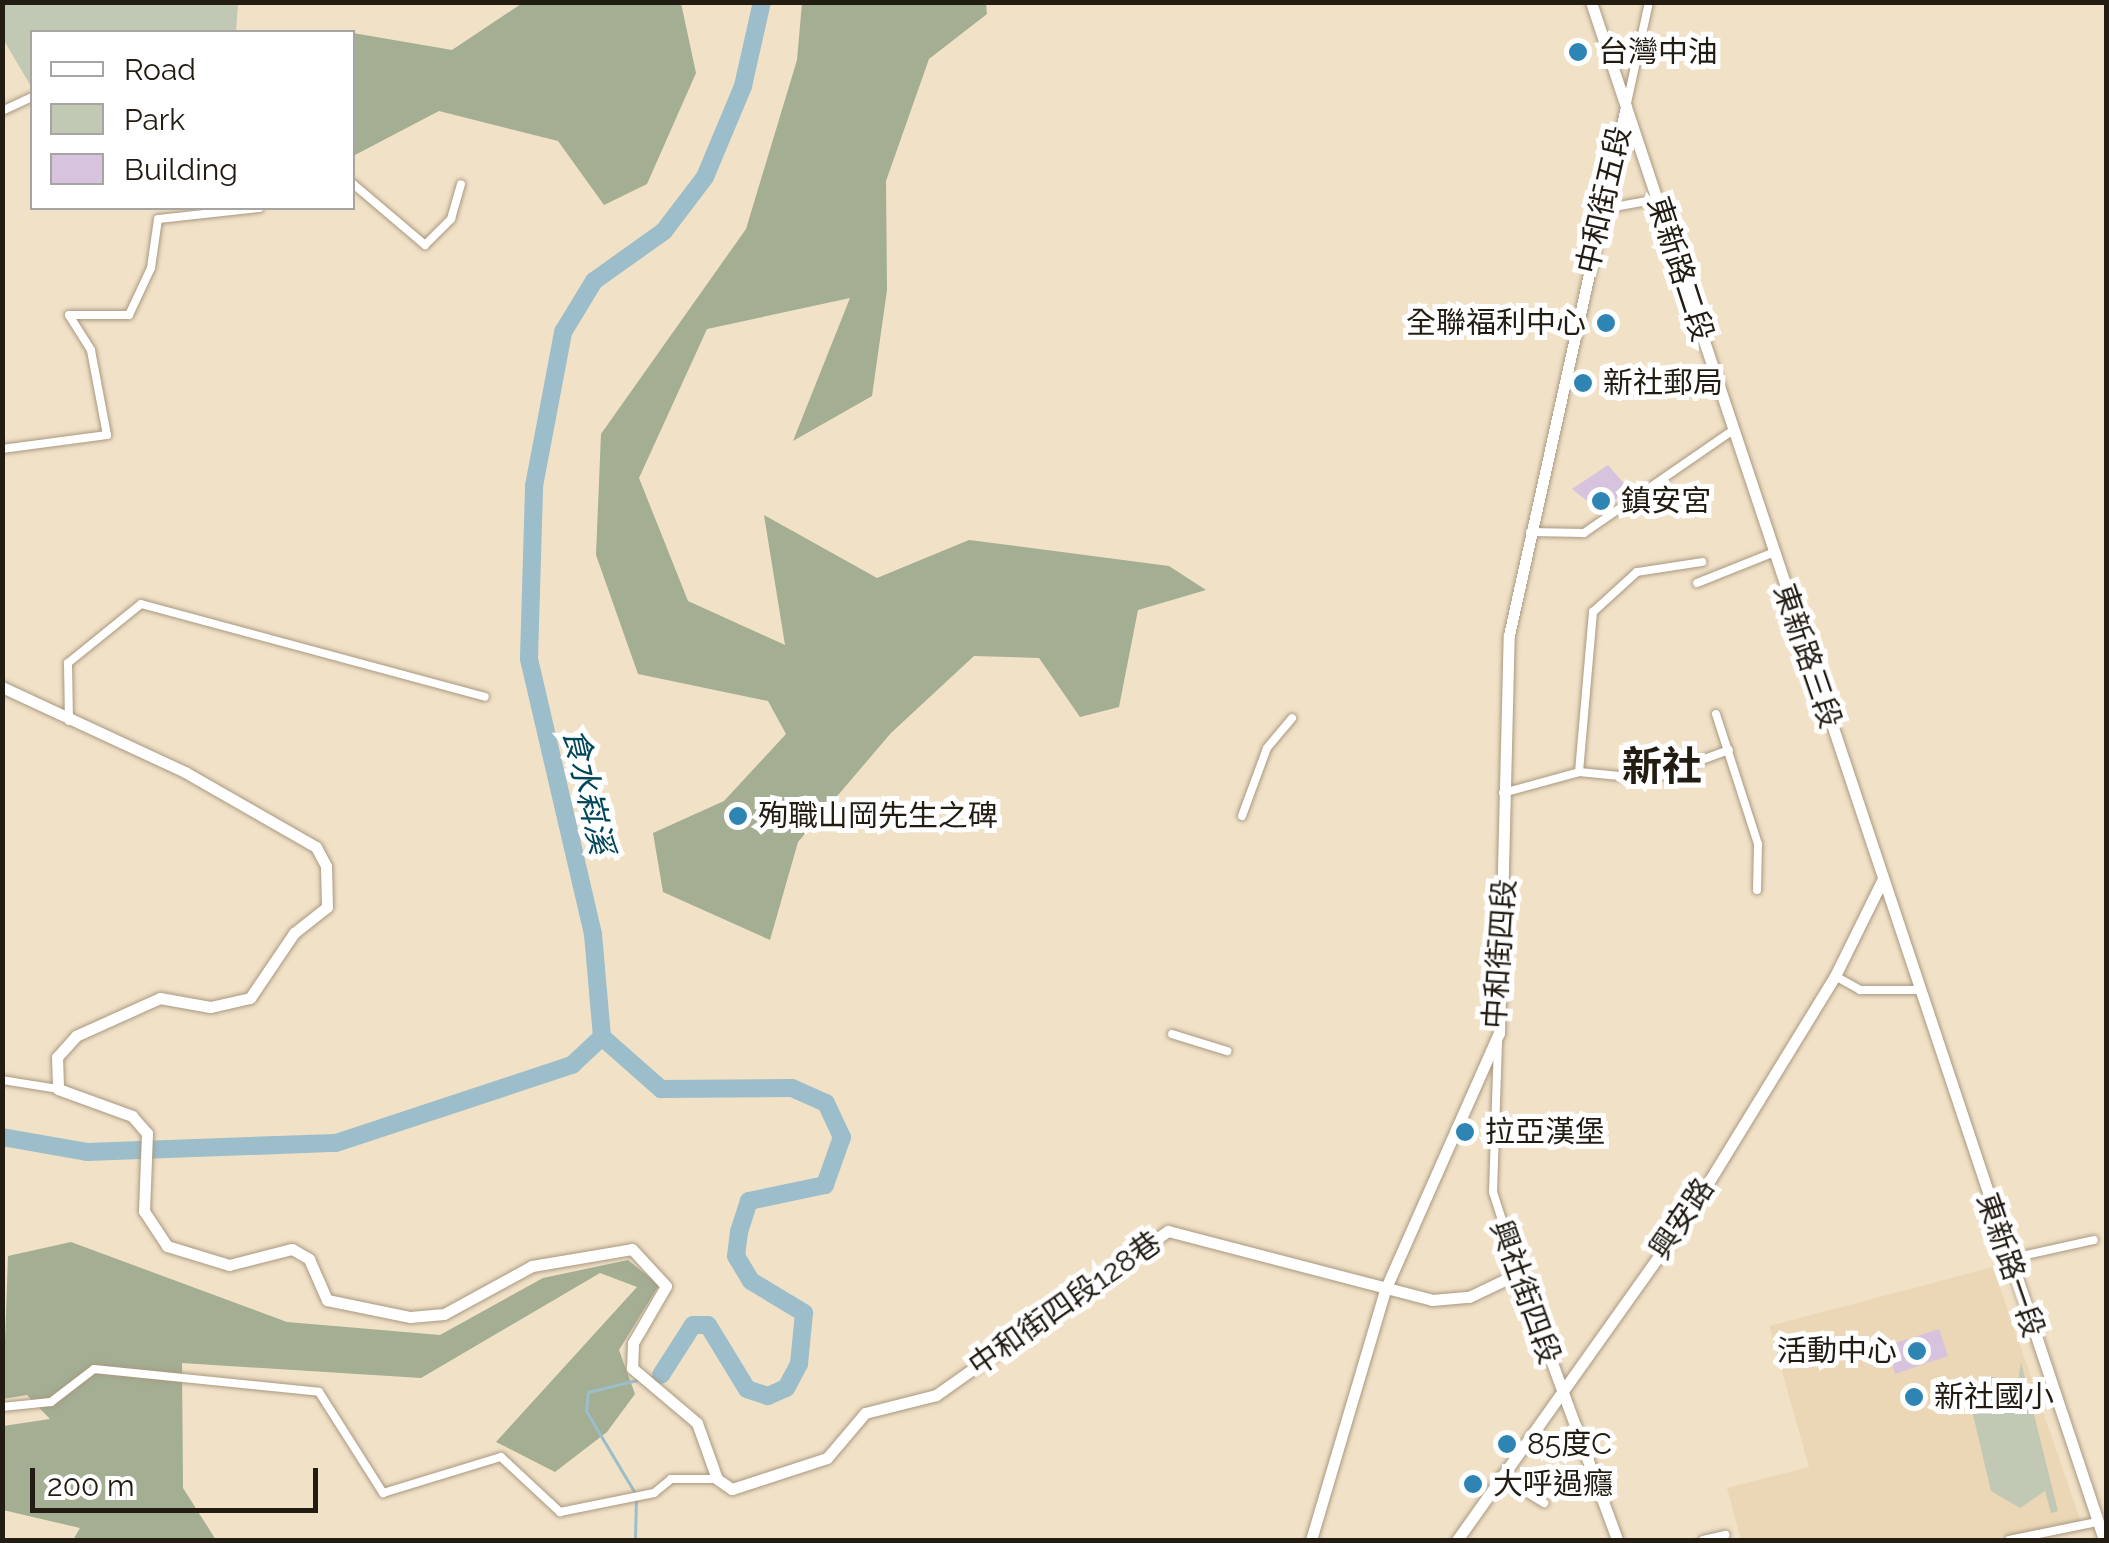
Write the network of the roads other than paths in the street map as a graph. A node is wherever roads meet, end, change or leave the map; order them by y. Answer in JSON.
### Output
{"nodes":[{"id":1,"x":1591,"y":2,"type":"edge"},
{"id":2,"x":1649,"y":2,"type":"edge"},
{"id":3,"x":30,"y":98,"type":"edge"},
{"id":4,"x":1626,"y":107,"type":"junction"},
{"id":5,"x":2,"y":111,"type":"edge"},
{"id":6,"x":462,"y":184,"type":"dead end"},
{"id":7,"x":355,"y":186,"type":"edge"},
{"id":8,"x":1658,"y":199,"type":"junction"},
{"id":9,"x":1602,"y":209,"type":"junction"},
{"id":10,"x":241,"y":210,"type":"edge"},
{"id":11,"x":1557,"y":400,"type":"joint"},
{"id":12,"x":1732,"y":431,"type":"junction"},
{"id":13,"x":2,"y":449,"type":"edge"},
{"id":14,"x":1530,"y":532,"type":"junction"},
{"id":15,"x":1772,"y":553,"type":"junction"},
{"id":16,"x":1702,"y":562,"type":"dead end"},
{"id":17,"x":1697,"y":583,"type":"dead end"},
{"id":18,"x":2,"y":687,"type":"edge"},
{"id":19,"x":485,"y":696,"type":"dead end"},
{"id":20,"x":1716,"y":714,"type":"dead end"},
{"id":21,"x":1292,"y":718,"type":"dead end"},
{"id":22,"x":69,"y":721,"type":"junction"},
{"id":23,"x":1728,"y":750,"type":"junction"},
{"id":24,"x":1578,"y":772,"type":"junction"},
{"id":25,"x":1502,"y":793,"type":"junction"},
{"id":26,"x":1242,"y":816,"type":"dead end"},
{"id":27,"x":1882,"y":881,"type":"junction"},
{"id":28,"x":1757,"y":890,"type":"dead end"},
{"id":29,"x":1835,"y":976,"type":"junction"},
{"id":30,"x":1916,"y":990,"type":"junction"},
{"id":31,"x":1498,"y":1033,"type":"junction"},
{"id":32,"x":1172,"y":1034,"type":"dead end"},
{"id":33,"x":1227,"y":1051,"type":"dead end"},
{"id":34,"x":2,"y":1080,"type":"edge"},
{"id":35,"x":58,"y":1089,"type":"junction"},
{"id":36,"x":2094,"y":1240,"type":"dead end"},
{"id":37,"x":2008,"y":1260,"type":"junction"},
{"id":38,"x":1519,"y":1273,"type":"junction"},
{"id":39,"x":1385,"y":1290,"type":"junction"},
{"id":40,"x":1560,"y":1385,"type":"junction"},
{"id":41,"x":2,"y":1408,"type":"edge"},
{"id":42,"x":1500,"y":1476,"type":"junction"},
{"id":43,"x":717,"y":1479,"type":"junction"},
{"id":44,"x":1544,"y":1503,"type":"dead end"},
{"id":45,"x":2098,"y":1522,"type":"junction"},
{"id":46,"x":1726,"y":1535,"type":"dead end"},
{"id":47,"x":1311,"y":1540,"type":"edge"},
{"id":48,"x":1457,"y":1540,"type":"edge"},
{"id":49,"x":1617,"y":1540,"type":"edge"},
{"id":50,"x":1702,"y":1540,"type":"edge"},
{"id":51,"x":2009,"y":1540,"type":"edge"},
{"id":52,"x":2104,"y":1540,"type":"edge"}],
"edges":[{"from":1,"to":4,"type":"street","name":"中和街五段"},
{"from":2,"to":4,"type":"street"},
{"from":3,"to":5,"type":"street"},
{"from":4,"to":8,"type":"street","name":"東新路二段"},
{"from":4,"to":9,"type":"street","name":"中和街五段"},
{"from":6,"to":7,"type":"street"},
{"from":8,"to":9,"type":"street"},
{"from":8,"to":12,"type":"street","name":"東新路二段"},
{"from":9,"to":11,"type":"street","name":"中和街五段"},
{"from":10,"to":13,"type":"street"},
{"from":11,"to":14,"type":"street","name":"中和街四段"},
{"from":12,"to":14,"type":"street"},
{"from":12,"to":15,"type":"street","name":"東新路三段"},
{"from":14,"to":25,"type":"street","name":"中和街四段"},
{"from":15,"to":17,"type":"street"},
{"from":15,"to":27,"type":"street","name":"東新路三段"},
{"from":16,"to":24,"type":"street"},
{"from":18,"to":22,"type":"street"},
{"from":19,"to":22,"type":"street"},
{"from":20,"to":23,"type":"street"},
{"from":21,"to":26,"type":"street"},
{"from":22,"to":35,"type":"street"},
{"from":23,"to":24,"type":"street"},
{"from":23,"to":28,"type":"street"},
{"from":24,"to":25,"type":"street"},
{"from":25,"to":31,"type":"street","name":"中和街四段"},
{"from":27,"to":29,"type":"street","name":"興安路"},
{"from":27,"to":30,"type":"street"},
{"from":29,"to":30,"type":"street"},
{"from":29,"to":40,"type":"street","name":"興安路"},
{"from":30,"to":37,"type":"street","name":"東新路一段"},
{"from":31,"to":38,"type":"street","name":"興社街四段"},
{"from":31,"to":39,"type":"street","name":"中和街四段"},
{"from":32,"to":33,"type":"street"},
{"from":34,"to":35,"type":"street"},
{"from":35,"to":43,"type":"street"},
{"from":36,"to":37,"type":"street"},
{"from":37,"to":45,"type":"street","name":"東新路一段"},
{"from":38,"to":39,"type":"street"},
{"from":38,"to":40,"type":"street","name":"興社街四段"},
{"from":39,"to":43,"type":"street","name":"中和街四段128巷"},
{"from":39,"to":47,"type":"street","name":"中和街四段"},
{"from":40,"to":42,"type":"street","name":"興安路"},
{"from":40,"to":49,"type":"street","name":"興社街四段"},
{"from":41,"to":43,"type":"street"},
{"from":42,"to":44,"type":"street"},
{"from":42,"to":48,"type":"street","name":"興安路"},
{"from":45,"to":51,"type":"street"},
{"from":45,"to":52,"type":"street","name":"東新路一段"},
{"from":46,"to":50,"type":"street"}]}
